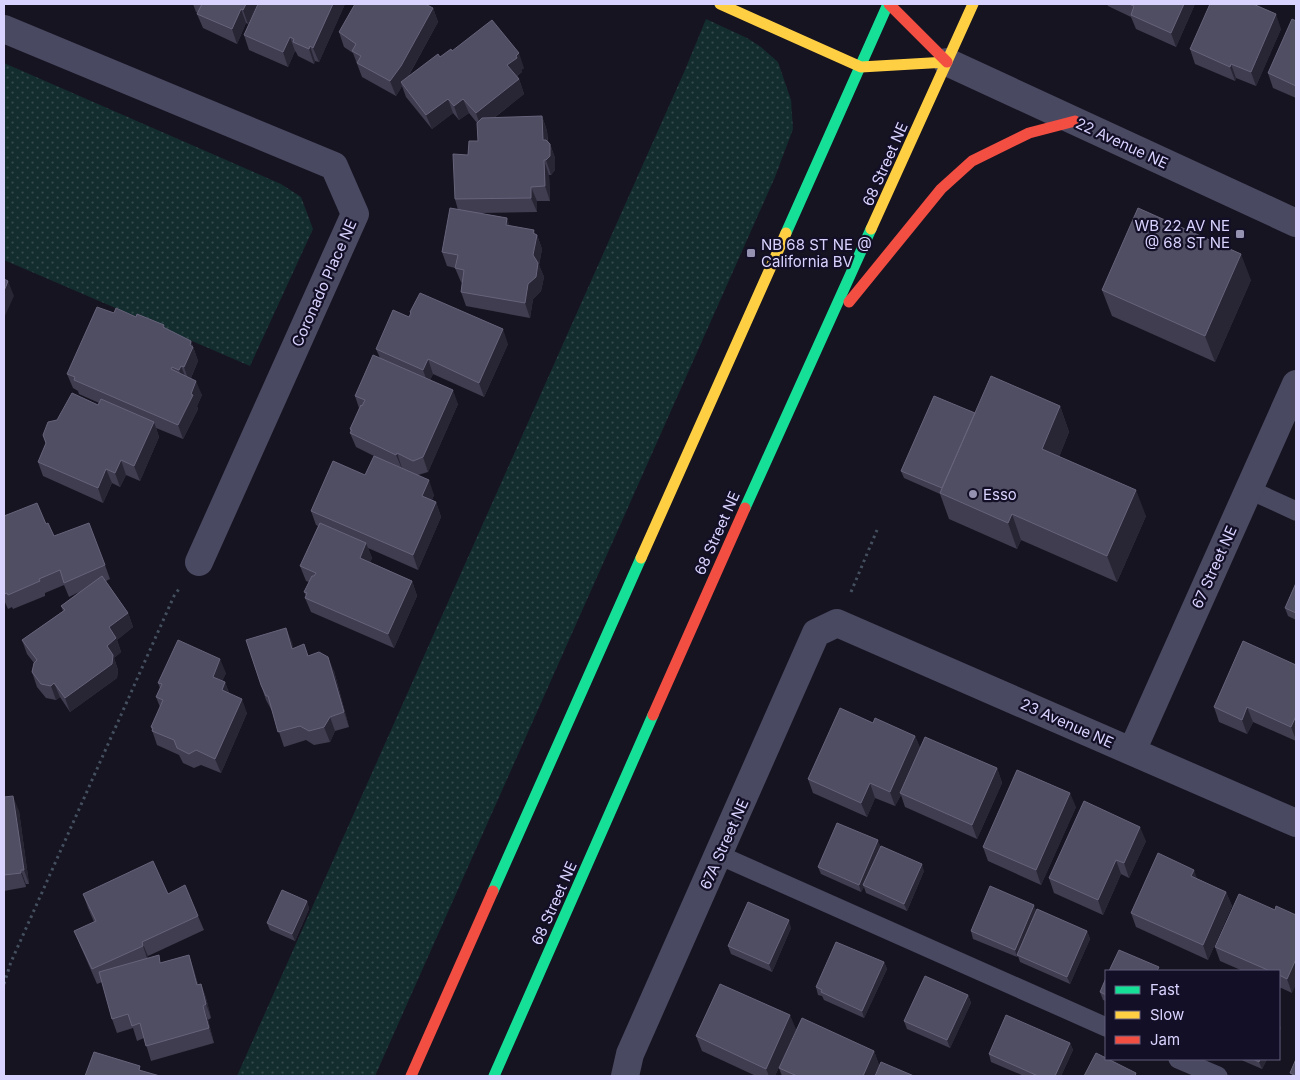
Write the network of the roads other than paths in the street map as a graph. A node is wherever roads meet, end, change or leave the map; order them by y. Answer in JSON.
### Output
{"nodes":[{"id":1,"x":720,"y":4,"type":"edge"},
{"id":2,"x":889,"y":4,"type":"edge"},
{"id":3,"x":973,"y":4,"type":"edge"},
{"id":4,"x":4,"y":29,"type":"edge"},
{"id":5,"x":948,"y":62,"type":"junction"},
{"id":6,"x":861,"y":67,"type":"junction"},
{"id":7,"x":1075,"y":121,"type":"junction"},
{"id":8,"x":1296,"y":223,"type":"edge"},
{"id":9,"x":827,"y":328,"type":"junction"},
{"id":10,"x":1296,"y":384,"type":"edge"},
{"id":11,"x":1248,"y":490,"type":"junction"},
{"id":12,"x":1296,"y":511,"type":"edge"},
{"id":13,"x":198,"y":562,"type":"road end"},
{"id":14,"x":838,"y":623,"type":"joint"},
{"id":15,"x":1132,"y":751,"type":"junction"},
{"id":16,"x":1296,"y":823,"type":"edge"},
{"id":17,"x":719,"y":855,"type":"junction"},
{"id":18,"x":1105,"y":1027,"type":"edge"},
{"id":19,"x":1180,"y":1060,"type":"edge"},
{"id":20,"x":411,"y":1076,"type":"edge"},
{"id":21,"x":494,"y":1076,"type":"edge"},
{"id":22,"x":625,"y":1076,"type":"edge"},
{"id":23,"x":1218,"y":1076,"type":"edge"}],
"edges":[{"from":1,"to":6,"type":"main road"},
{"from":2,"to":5,"type":"main road"},
{"from":2,"to":6,"type":"main road"},
{"from":3,"to":5,"type":"main road","name":"68 Street NE"},
{"from":4,"to":13,"type":"street","name":"Coronado Place NE"},
{"from":5,"to":6,"type":"main road"},
{"from":5,"to":7,"type":"street","name":"22 Avenue NE"},
{"from":5,"to":9,"type":"main road","name":"68 Street NE"},
{"from":6,"to":20,"type":"main road"},
{"from":7,"to":8,"type":"street","name":"22 Avenue NE"},
{"from":7,"to":9,"type":"main road"},
{"from":9,"to":21,"type":"main road","name":"68 Street NE"},
{"from":10,"to":11,"type":"street","name":"67 Street NE"},
{"from":11,"to":12,"type":"lane"},
{"from":11,"to":15,"type":"street","name":"67 Street NE"},
{"from":14,"to":15,"type":"street","name":"23 Avenue NE"},
{"from":14,"to":17,"type":"street","name":"67A Street NE"},
{"from":15,"to":16,"type":"street","name":"23 Avenue NE"},
{"from":17,"to":18,"type":"lane"},
{"from":17,"to":22,"type":"street","name":"67A Street NE"},
{"from":19,"to":23,"type":"lane"}]}
